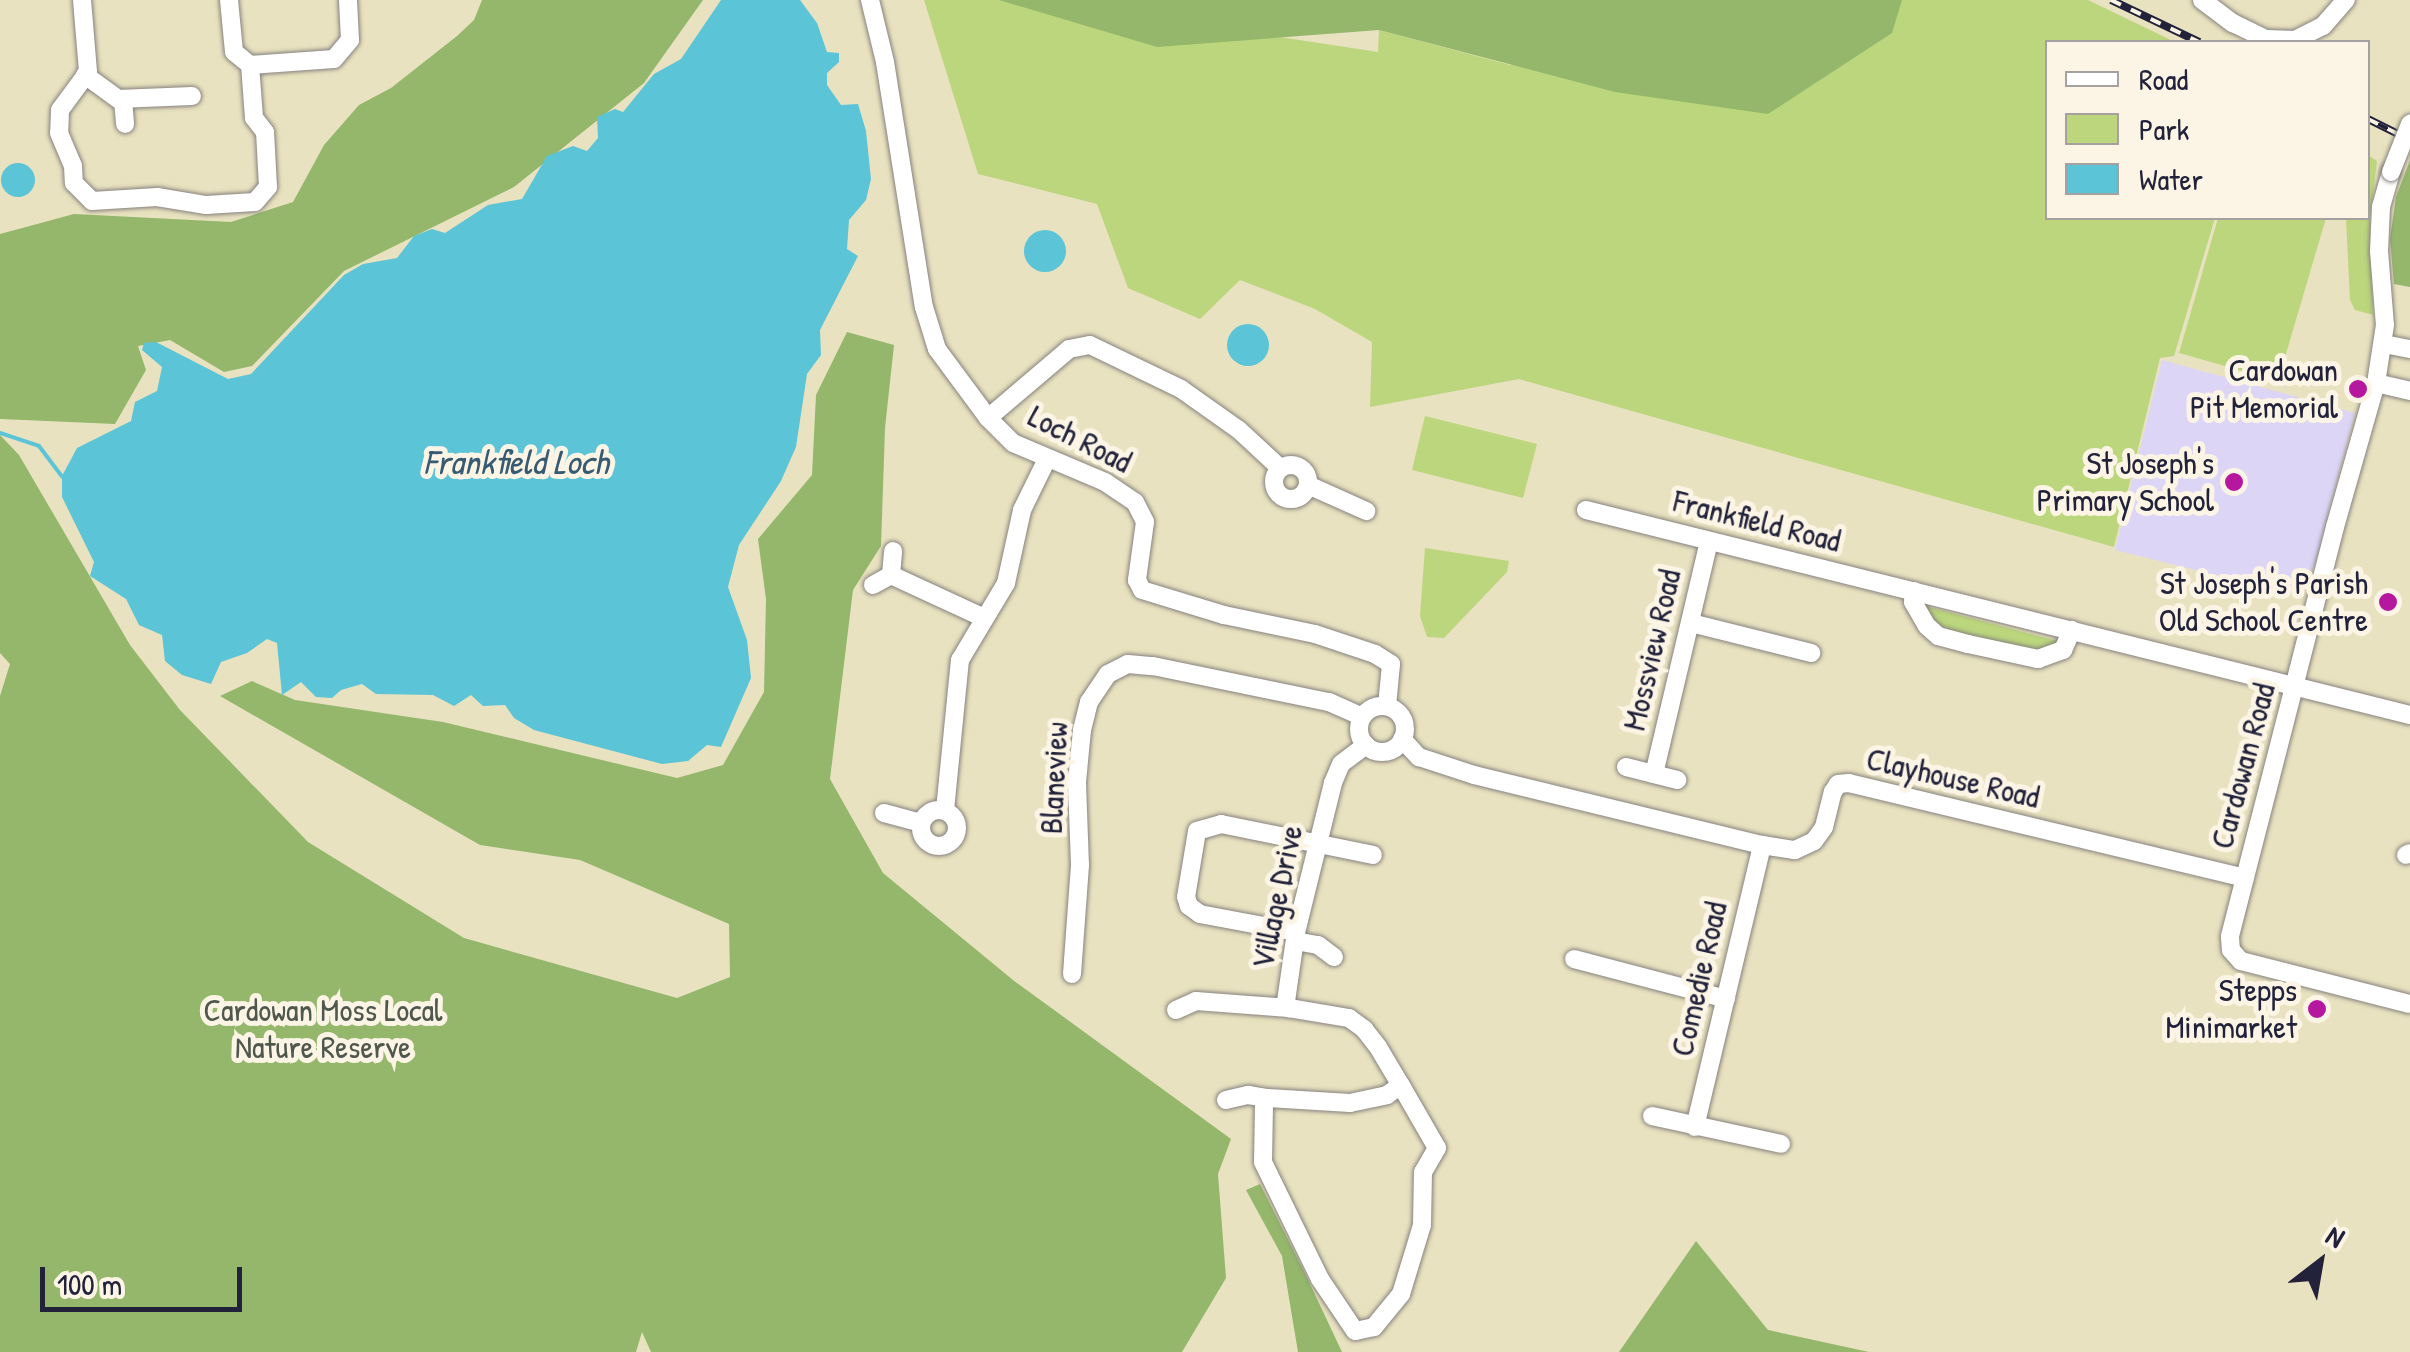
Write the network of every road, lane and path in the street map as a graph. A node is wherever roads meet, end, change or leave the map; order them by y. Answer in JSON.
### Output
{"nodes":[{"id":1,"x":82,"y":0,"type":"edge"},
{"id":2,"x":229,"y":0,"type":"edge"},
{"id":3,"x":348,"y":0,"type":"edge"},
{"id":4,"x":870,"y":0,"type":"edge"},
{"id":5,"x":2202,"y":0,"type":"edge"},
{"id":6,"x":2346,"y":0,"type":"edge"},
{"id":7,"x":250,"y":65,"type":"junction"},
{"id":8,"x":85,"y":75,"type":"junction"},
{"id":9,"x":192,"y":96,"type":"dead end"},
{"id":10,"x":123,"y":100,"type":"junction"},
{"id":11,"x":125,"y":124,"type":"dead end"},
{"id":12,"x":2410,"y":124,"type":"edge"},
{"id":13,"x":2384,"y":344,"type":"junction"},
{"id":14,"x":2410,"y":349,"type":"edge"},
{"id":15,"x":2376,"y":383,"type":"junction"},
{"id":16,"x":2410,"y":391,"type":"edge"},
{"id":17,"x":988,"y":418,"type":"junction"},
{"id":18,"x":1046,"y":461,"type":"junction"},
{"id":19,"x":1280,"y":468,"type":"junction"},
{"id":20,"x":1308,"y":485,"type":"junction"},
{"id":21,"x":1586,"y":510,"type":"dead end"},
{"id":22,"x":1366,"y":511,"type":"dead end"},
{"id":23,"x":1709,"y":540,"type":"junction"},
{"id":24,"x":892,"y":551,"type":"dead end"},
{"id":25,"x":891,"y":575,"type":"junction"},
{"id":26,"x":873,"y":586,"type":"dead end"},
{"id":27,"x":1914,"y":591,"type":"junction"},
{"id":28,"x":984,"y":618,"type":"junction"},
{"id":29,"x":1691,"y":623,"type":"junction"},
{"id":30,"x":2072,"y":630,"type":"junction"},
{"id":31,"x":1812,"y":653,"type":"dead end"},
{"id":32,"x":2296,"y":686,"type":"junction"},
{"id":33,"x":1387,"y":706,"type":"junction"},
{"id":34,"x":2410,"y":715,"type":"edge"},
{"id":35,"x":1362,"y":717,"type":"junction"},
{"id":36,"x":1402,"y":739,"type":"junction"},
{"id":37,"x":1366,"y":745,"type":"junction"},
{"id":38,"x":1626,"y":767,"type":"dead end"},
{"id":39,"x":1654,"y":774,"type":"junction"},
{"id":40,"x":1677,"y":780,"type":"dead end"},
{"id":41,"x":945,"y":810,"type":"junction"},
{"id":42,"x":884,"y":812,"type":"dead end"},
{"id":43,"x":921,"y":822,"type":"junction"},
{"id":44,"x":1318,"y":843,"type":"junction"},
{"id":45,"x":1762,"y":846,"type":"junction"},
{"id":46,"x":1374,"y":856,"type":"dead end"},
{"id":47,"x":2245,"y":878,"type":"junction"},
{"id":48,"x":1296,"y":936,"type":"junction"},
{"id":49,"x":1334,"y":957,"type":"dead end"},
{"id":50,"x":1574,"y":959,"type":"dead end"},
{"id":51,"x":1072,"y":974,"type":"dead end"},
{"id":52,"x":1726,"y":999,"type":"junction"},
{"id":53,"x":2410,"y":1004,"type":"edge"},
{"id":54,"x":1289,"y":1008,"type":"junction"},
{"id":55,"x":1176,"y":1010,"type":"dead end"},
{"id":56,"x":1401,"y":1085,"type":"junction"},
{"id":57,"x":1268,"y":1098,"type":"junction"},
{"id":58,"x":1226,"y":1100,"type":"dead end"},
{"id":59,"x":1652,"y":1116,"type":"dead end"},
{"id":60,"x":1695,"y":1127,"type":"junction"},
{"id":61,"x":1781,"y":1144,"type":"dead end"}],
"edges":[{"from":1,"to":8,"type":"street"},
{"from":2,"to":7,"type":"street"},
{"from":3,"to":7,"type":"street"},
{"from":4,"to":17,"type":"street","name":"Loch Road"},
{"from":5,"to":6,"type":"street"},
{"from":7,"to":8,"type":"street"},
{"from":8,"to":10,"type":"street"},
{"from":9,"to":10,"type":"street"},
{"from":10,"to":11,"type":"street"},
{"from":12,"to":13,"type":"street","name":"Cardowan Road","bridge":true},
{"from":13,"to":14,"type":"street"},
{"from":13,"to":15,"type":"street","name":"Cardowan Road"},
{"from":15,"to":16,"type":"street"},
{"from":15,"to":32,"type":"street","name":"Cardowan Road"},
{"from":17,"to":18,"type":"street","name":"Loch Road"},
{"from":17,"to":19,"type":"street"},
{"from":18,"to":28,"type":"street"},
{"from":18,"to":33,"type":"street","name":"Loch Road"},
{"from":19,"to":20,"type":"street"},
{"from":19,"to":20,"type":"street"},
{"from":20,"to":22,"type":"street"},
{"from":21,"to":23,"type":"street","name":"Frankfield Road"},
{"from":23,"to":27,"type":"street","name":"Frankfield Road"},
{"from":23,"to":29,"type":"street","name":"Mossview Road"},
{"from":24,"to":25,"type":"street"},
{"from":25,"to":26,"type":"street"},
{"from":25,"to":28,"type":"street"},
{"from":27,"to":30,"type":"street","name":"Frankfield Road"},
{"from":27,"to":30,"type":"street"},
{"from":28,"to":41,"type":"street"},
{"from":29,"to":31,"type":"street"},
{"from":29,"to":39,"type":"street","name":"Mossview Road"},
{"from":30,"to":32,"type":"street","name":"Frankfield Road"},
{"from":32,"to":34,"type":"street","name":"Frankfield Road"},
{"from":32,"to":47,"type":"street","name":"Cardowan Road"},
{"from":33,"to":35,"type":"street"},
{"from":33,"to":36,"type":"street"},
{"from":35,"to":37,"type":"street"},
{"from":35,"to":51,"type":"street","name":"Blaneview"},
{"from":36,"to":37,"type":"street"},
{"from":36,"to":45,"type":"street","name":"Clayhouse Road"},
{"from":37,"to":44,"type":"street","name":"Village Drive"},
{"from":38,"to":39,"type":"street","name":"Mossview Road"},
{"from":39,"to":40,"type":"street","name":"Mossview Road"},
{"from":41,"to":43,"type":"street"},
{"from":41,"to":43,"type":"street"},
{"from":42,"to":43,"type":"street"},
{"from":44,"to":46,"type":"street"},
{"from":44,"to":48,"type":"street","name":"Village Drive"},
{"from":44,"to":48,"type":"street"},
{"from":45,"to":47,"type":"street","name":"Clayhouse Road"},
{"from":45,"to":52,"type":"street","name":"Comedie Road"},
{"from":47,"to":53,"type":"street","name":"Cardowan Road"},
{"from":48,"to":49,"type":"street"},
{"from":48,"to":54,"type":"street","name":"Village Drive"},
{"from":50,"to":52,"type":"street"},
{"from":52,"to":60,"type":"street","name":"Comedie Road"},
{"from":54,"to":55,"type":"street"},
{"from":54,"to":56,"type":"street","name":"Village Drive"},
{"from":56,"to":57,"type":"street"},
{"from":56,"to":57,"type":"street","name":"Village Drive"},
{"from":57,"to":58,"type":"street"},
{"from":59,"to":60,"type":"street"},
{"from":60,"to":61,"type":"street"}]}
